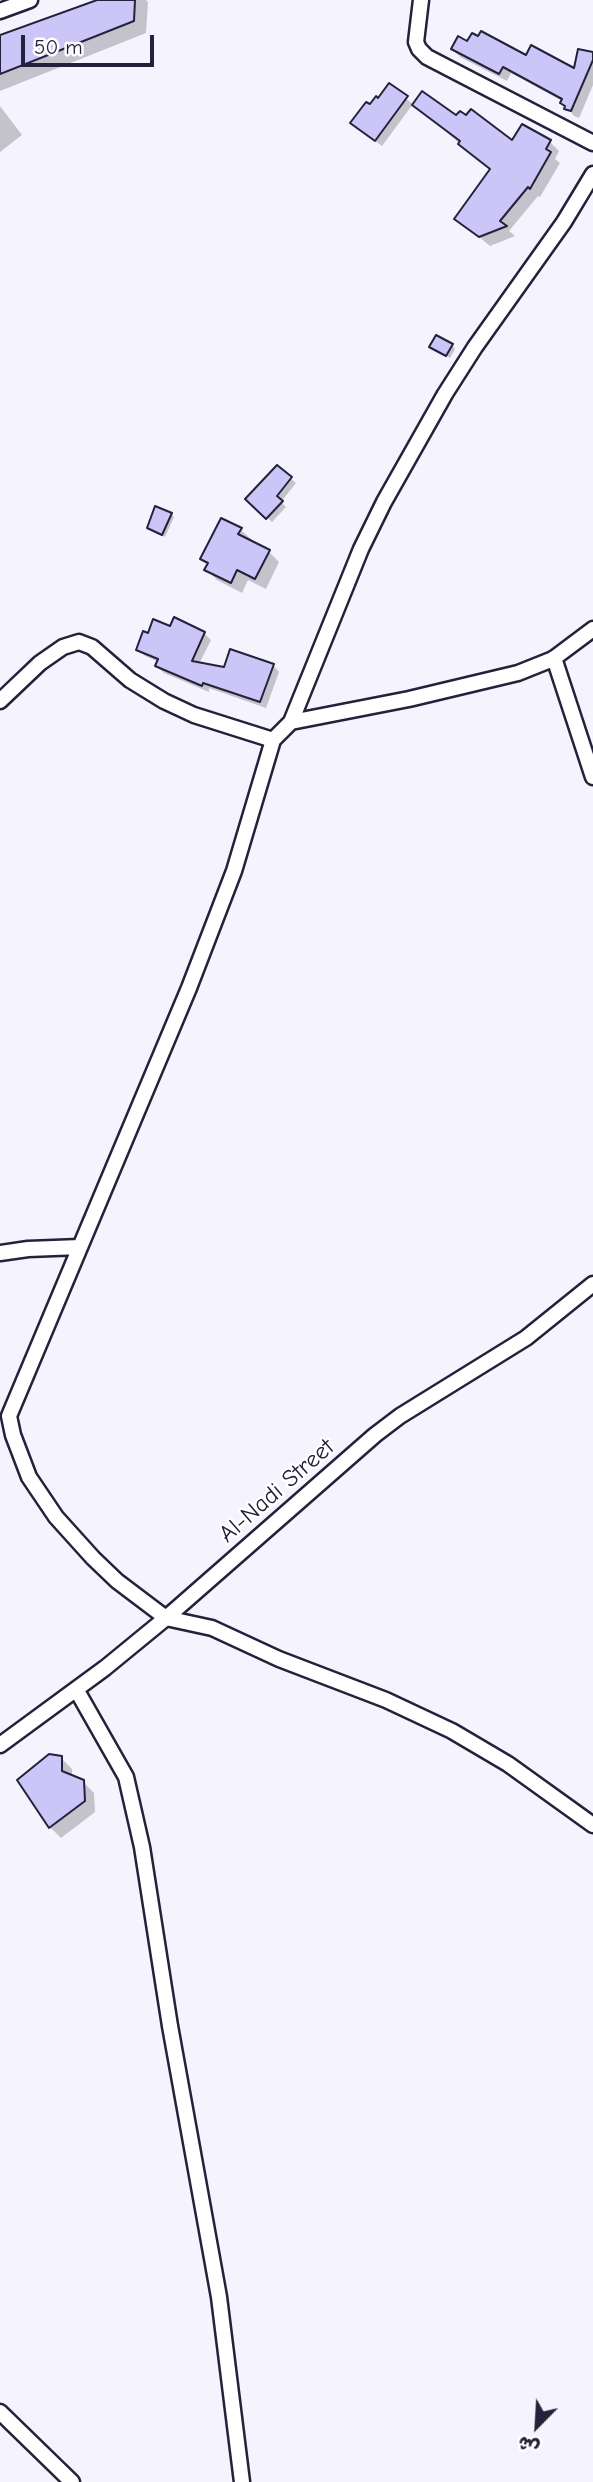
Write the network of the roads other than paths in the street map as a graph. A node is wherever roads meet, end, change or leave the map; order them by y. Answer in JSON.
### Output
{"nodes":[{"id":1,"x":30,"y":0,"type":"edge"},
{"id":2,"x":421,"y":0,"type":"edge"},
{"id":3,"x":0,"y":11,"type":"edge"},
{"id":4,"x":593,"y":143,"type":"edge"},
{"id":5,"x":593,"y":174,"type":"edge"},
{"id":6,"x":593,"y":629,"type":"edge"},
{"id":7,"x":554,"y":658,"type":"junction"},
{"id":8,"x":0,"y":701,"type":"edge"},
{"id":9,"x":290,"y":722,"type":"junction"},
{"id":10,"x":273,"y":740,"type":"junction"},
{"id":11,"x":593,"y":776,"type":"edge"},
{"id":12,"x":80,"y":1247,"type":"junction"},
{"id":13,"x":0,"y":1253,"type":"edge"},
{"id":14,"x":593,"y":1284,"type":"edge"},
{"id":15,"x":166,"y":1618,"type":"junction"},
{"id":16,"x":76,"y":1689,"type":"junction"},
{"id":17,"x":0,"y":1745,"type":"edge"},
{"id":18,"x":593,"y":1825,"type":"edge"},
{"id":19,"x":0,"y":2412,"type":"edge"},
{"id":20,"x":72,"y":2482,"type":"edge"},
{"id":21,"x":242,"y":2482,"type":"edge"}],
"edges":[{"from":1,"to":3,"type":"street"},
{"from":2,"to":4,"type":"street"},
{"from":5,"to":9,"type":"street"},
{"from":6,"to":7,"type":"street"},
{"from":7,"to":9,"type":"street"},
{"from":7,"to":11,"type":"street"},
{"from":8,"to":10,"type":"street"},
{"from":9,"to":10,"type":"street"},
{"from":10,"to":12,"type":"street"},
{"from":12,"to":13,"type":"street"},
{"from":12,"to":15,"type":"street"},
{"from":14,"to":15,"type":"street","name":"Al-Nadi Street"},
{"from":15,"to":16,"type":"street","name":"Al-Nadi Street"},
{"from":15,"to":18,"type":"street"},
{"from":16,"to":17,"type":"street","name":"Al-Nadi Street"},
{"from":16,"to":21,"type":"street"},
{"from":19,"to":20,"type":"street"}]}
